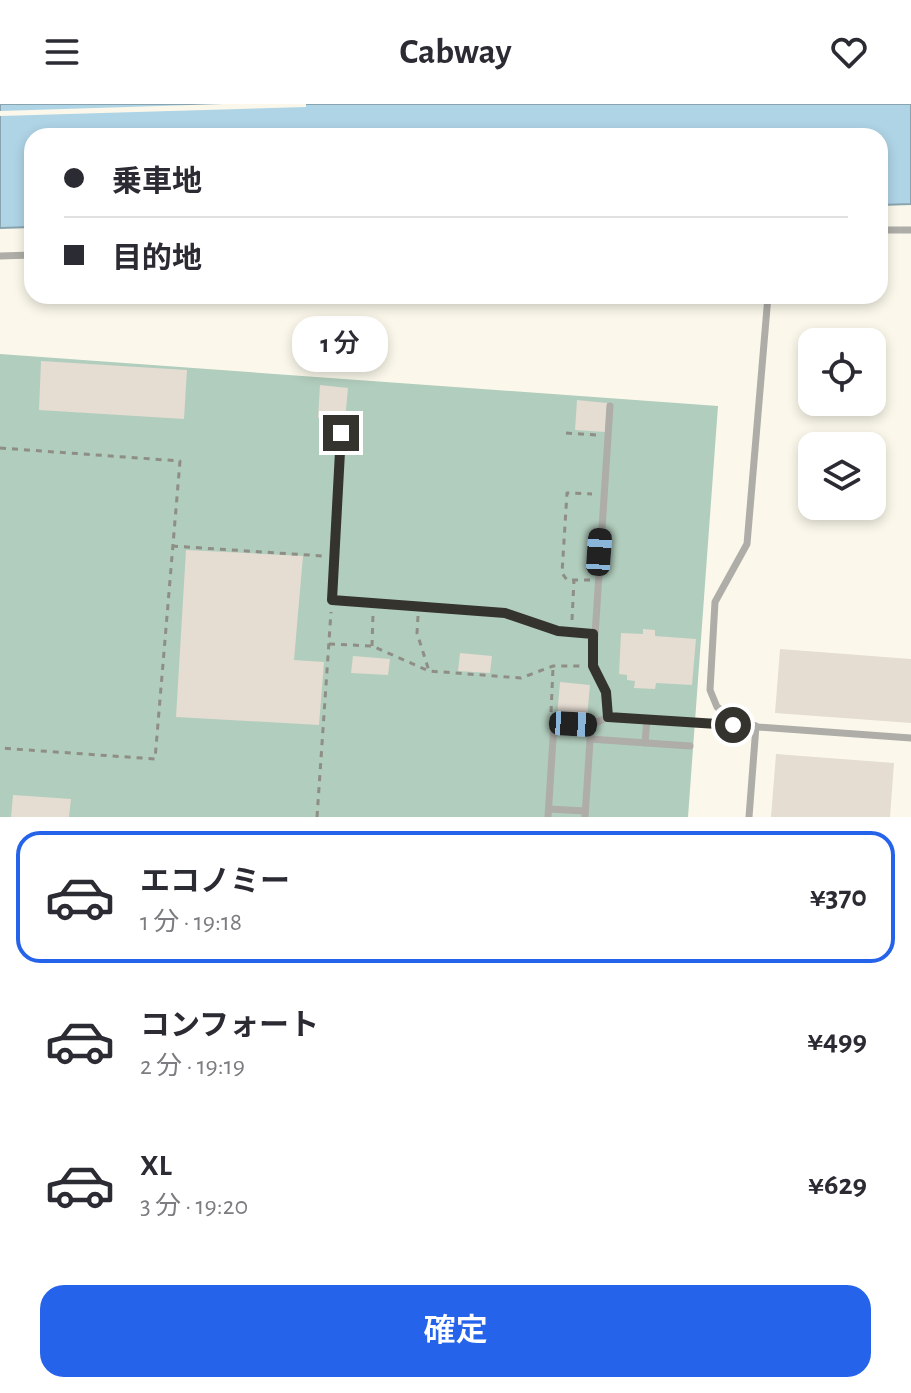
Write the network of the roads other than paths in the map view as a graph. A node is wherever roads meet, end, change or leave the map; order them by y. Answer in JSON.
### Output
{"nodes":[{"id":1,"x":888,"y":230,"type":"edge"},
{"id":2,"x":911,"y":230,"type":"edge"},
{"id":3,"x":24,"y":255,"type":"edge"},
{"id":4,"x":0,"y":256,"type":"edge"},
{"id":5,"x":767,"y":304,"type":"edge"},
{"id":6,"x":610,"y":406,"type":"dead end"},
{"id":7,"x":341,"y":433,"type":"dead end"},
{"id":8,"x":593,"y":634,"type":"junction"},
{"id":9,"x":608,"y":717,"type":"junction"},
{"id":10,"x":647,"y":719,"type":"junction"},
{"id":11,"x":591,"y":725,"type":"junction"},
{"id":12,"x":911,"y":738,"type":"edge"},
{"id":13,"x":590,"y":739,"type":"junction"},
{"id":14,"x":645,"y":743,"type":"junction"},
{"id":15,"x":690,"y":746,"type":"dead end"},
{"id":16,"x":548,"y":813,"type":"edge"},
{"id":17,"x":585,"y":814,"type":"edge"},
{"id":18,"x":749,"y":817,"type":"edge"}],
"edges":[{"from":1,"to":2,"type":"lane"},
{"from":3,"to":4,"type":"lane"},
{"from":5,"to":18,"type":"lane"},
{"from":6,"to":8,"type":"lane"},
{"from":7,"to":8,"type":"lane"},
{"from":8,"to":9,"type":"lane"},
{"from":9,"to":10,"type":"lane"},
{"from":9,"to":11,"type":"lane"},
{"from":10,"to":12,"type":"lane","bridge":true},
{"from":10,"to":14,"type":"lane"},
{"from":11,"to":13,"type":"lane"},
{"from":11,"to":16,"type":"lane"},
{"from":13,"to":14,"type":"lane"},
{"from":13,"to":17,"type":"lane"},
{"from":14,"to":15,"type":"lane"},
{"from":16,"to":17,"type":"lane"}]}
